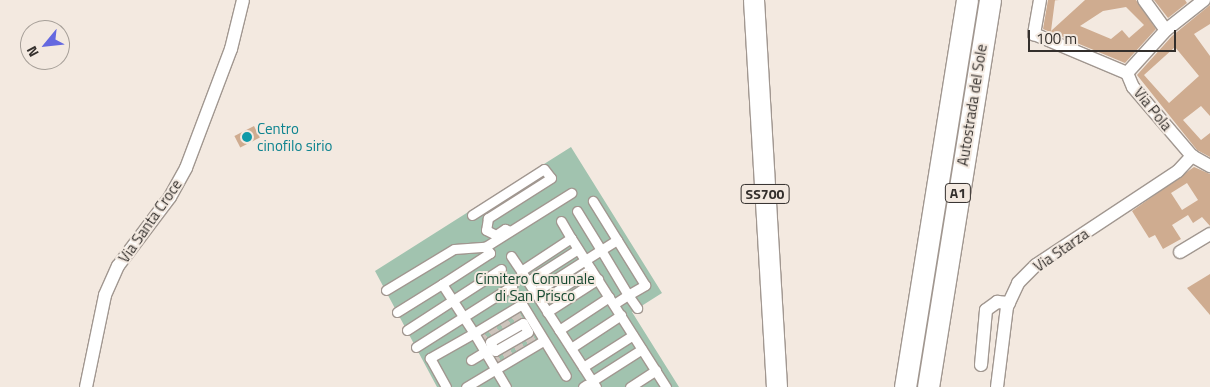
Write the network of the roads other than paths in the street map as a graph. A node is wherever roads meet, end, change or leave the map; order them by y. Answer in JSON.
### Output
{"nodes":[{"id":1,"x":243,"y":0,"type":"edge"},
{"id":2,"x":754,"y":0,"type":"edge"},
{"id":3,"x":967,"y":0,"type":"edge"},
{"id":4,"x":990,"y":0,"type":"edge"},
{"id":5,"x":1040,"y":0,"type":"edge"},
{"id":6,"x":1144,"y":0,"type":"edge"},
{"id":7,"x":1204,"y":0,"type":"edge"},
{"id":8,"x":1166,"y":30,"type":"junction"},
{"id":9,"x":1127,"y":73,"type":"junction"},
{"id":10,"x":1192,"y":156,"type":"junction"},
{"id":11,"x":1209,"y":168,"type":"edge"},
{"id":12,"x":571,"y":193,"type":"dead end"},
{"id":13,"x":593,"y":201,"type":"dead end"},
{"id":14,"x":577,"y":210,"type":"dead end"},
{"id":15,"x":472,"y":215,"type":"dead end"},
{"id":16,"x":561,"y":221,"type":"dead end"},
{"id":17,"x":510,"y":231,"type":"junction"},
{"id":18,"x":1210,"y":234,"type":"edge"},
{"id":19,"x":572,"y":238,"type":"junction"},
{"id":20,"x":617,"y":240,"type":"junction"},
{"id":21,"x":485,"y":246,"type":"junction"},
{"id":22,"x":578,"y":249,"type":"junction"},
{"id":23,"x":601,"y":250,"type":"junction"},
{"id":24,"x":1180,"y":252,"type":"dead end"},
{"id":25,"x":511,"y":256,"type":"dead end"},
{"id":26,"x":585,"y":260,"type":"junction"},
{"id":27,"x":502,"y":269,"type":"dead end"},
{"id":28,"x":591,"y":270,"type":"junction"},
{"id":29,"x":521,"y":271,"type":"junction"},
{"id":30,"x":598,"y":279,"type":"junction"},
{"id":31,"x":528,"y":281,"type":"junction"},
{"id":32,"x":442,"y":284,"type":"junction"},
{"id":33,"x":512,"y":286,"type":"dead end"},
{"id":34,"x":386,"y":290,"type":"dead end"},
{"id":35,"x":534,"y":292,"type":"junction"},
{"id":36,"x":628,"y":295,"type":"junction"},
{"id":37,"x":453,"y":300,"type":"junction"},
{"id":38,"x":540,"y":301,"type":"junction"},
{"id":39,"x":611,"y":301,"type":"junction"},
{"id":40,"x":1009,"y":303,"type":"junction"},
{"id":41,"x":637,"y":308,"type":"dead end"},
{"id":42,"x":397,"y":312,"type":"dead end"},
{"id":43,"x":547,"y":312,"type":"junction"},
{"id":44,"x":620,"y":315,"type":"junction"},
{"id":45,"x":464,"y":317,"type":"junction"},
{"id":46,"x":529,"y":325,"type":"junction"},
{"id":47,"x":407,"y":330,"type":"dead end"},
{"id":48,"x":559,"y":330,"type":"junction"},
{"id":49,"x":474,"y":333,"type":"junction"},
{"id":50,"x":633,"y":335,"type":"junction"},
{"id":51,"x":543,"y":341,"type":"junction"},
{"id":52,"x":416,"y":347,"type":"dead end"},
{"id":53,"x":571,"y":348,"type":"junction"},
{"id":54,"x":489,"y":349,"type":"junction"},
{"id":55,"x":642,"y":350,"type":"junction"},
{"id":56,"x":471,"y":360,"type":"dead end"},
{"id":57,"x":981,"y":365,"type":"dead end"},
{"id":58,"x":583,"y":367,"type":"junction"},
{"id":59,"x":496,"y":369,"type":"junction"},
{"id":60,"x":656,"y":370,"type":"junction"},
{"id":61,"x":566,"y":376,"type":"dead end"},
{"id":62,"x":589,"y":385,"type":"edge"},
{"id":63,"x":662,"y":385,"type":"edge"},
{"id":64,"x":86,"y":387,"type":"edge"},
{"id":65,"x":446,"y":387,"type":"edge"},
{"id":66,"x":466,"y":387,"type":"edge"},
{"id":67,"x":506,"y":387,"type":"edge"},
{"id":68,"x":630,"y":387,"type":"edge"},
{"id":69,"x":777,"y":387,"type":"edge"},
{"id":70,"x":905,"y":387,"type":"edge"},
{"id":71,"x":928,"y":387,"type":"edge"},
{"id":72,"x":997,"y":387,"type":"edge"}],
"edges":[{"from":1,"to":64,"type":"street","name":"Via Santa Croce"},
{"from":2,"to":69,"type":"highway","number":"SS700"},
{"from":3,"to":70,"type":"highway","name":"Autostrada del Sole","number":"A1"},
{"from":4,"to":71,"type":"highway","name":"Autostrada del Sole","number":"A1"},
{"from":5,"to":9,"type":"street"},
{"from":6,"to":8,"type":"street"},
{"from":7,"to":8,"type":"street","name":"Via Pola"},
{"from":8,"to":9,"type":"street","name":"Via Pola"},
{"from":9,"to":10,"type":"street","name":"Via Pola"},
{"from":10,"to":11,"type":"street","name":"Via Pola"},
{"from":10,"to":40,"type":"street","name":"Via Starza"},
{"from":12,"to":17,"type":"street"},
{"from":13,"to":20,"type":"street"},
{"from":14,"to":23,"type":"street"},
{"from":15,"to":17,"type":"street"},
{"from":16,"to":19,"type":"street"},
{"from":17,"to":21,"type":"street"},
{"from":18,"to":24,"type":"street"},
{"from":19,"to":22,"type":"street"},
{"from":19,"to":29,"type":"street"},
{"from":20,"to":23,"type":"street"},
{"from":20,"to":36,"type":"street"},
{"from":21,"to":32,"type":"street"},
{"from":21,"to":34,"type":"street"},
{"from":22,"to":26,"type":"street"},
{"from":22,"to":31,"type":"street"},
{"from":23,"to":26,"type":"street"},
{"from":23,"to":36,"type":"street"},
{"from":25,"to":29,"type":"street"},
{"from":26,"to":28,"type":"street"},
{"from":26,"to":35,"type":"street"},
{"from":27,"to":37,"type":"street"},
{"from":28,"to":30,"type":"street"},
{"from":28,"to":38,"type":"street"},
{"from":29,"to":31,"type":"street"},
{"from":30,"to":39,"type":"street"},
{"from":30,"to":43,"type":"street"},
{"from":31,"to":35,"type":"street"},
{"from":32,"to":37,"type":"street"},
{"from":32,"to":42,"type":"street"},
{"from":33,"to":45,"type":"street"},
{"from":35,"to":38,"type":"street"},
{"from":36,"to":39,"type":"street"},
{"from":36,"to":41,"type":"street"},
{"from":37,"to":45,"type":"street"},
{"from":37,"to":47,"type":"street"},
{"from":38,"to":43,"type":"street"},
{"from":39,"to":44,"type":"street"},
{"from":39,"to":48,"type":"street"},
{"from":40,"to":57,"type":"street"},
{"from":40,"to":72,"type":"street","name":"Via Starza"},
{"from":43,"to":48,"type":"street"},
{"from":44,"to":50,"type":"street"},
{"from":44,"to":53,"type":"street"},
{"from":45,"to":49,"type":"street"},
{"from":45,"to":52,"type":"street"},
{"from":46,"to":49,"type":"street"},
{"from":46,"to":51,"type":"street"},
{"from":46,"to":54,"type":"street"},
{"from":48,"to":53,"type":"street"},
{"from":49,"to":54,"type":"street"},
{"from":49,"to":65,"type":"street"},
{"from":50,"to":55,"type":"street"},
{"from":50,"to":58,"type":"street"},
{"from":51,"to":59,"type":"street"},
{"from":51,"to":61,"type":"street"},
{"from":53,"to":58,"type":"street"},
{"from":54,"to":56,"type":"street"},
{"from":54,"to":59,"type":"street"},
{"from":55,"to":60,"type":"street"},
{"from":55,"to":62,"type":"street"},
{"from":58,"to":62,"type":"street"},
{"from":59,"to":66,"type":"street"},
{"from":59,"to":67,"type":"street"},
{"from":60,"to":63,"type":"street"},
{"from":60,"to":68,"type":"street"}]}
